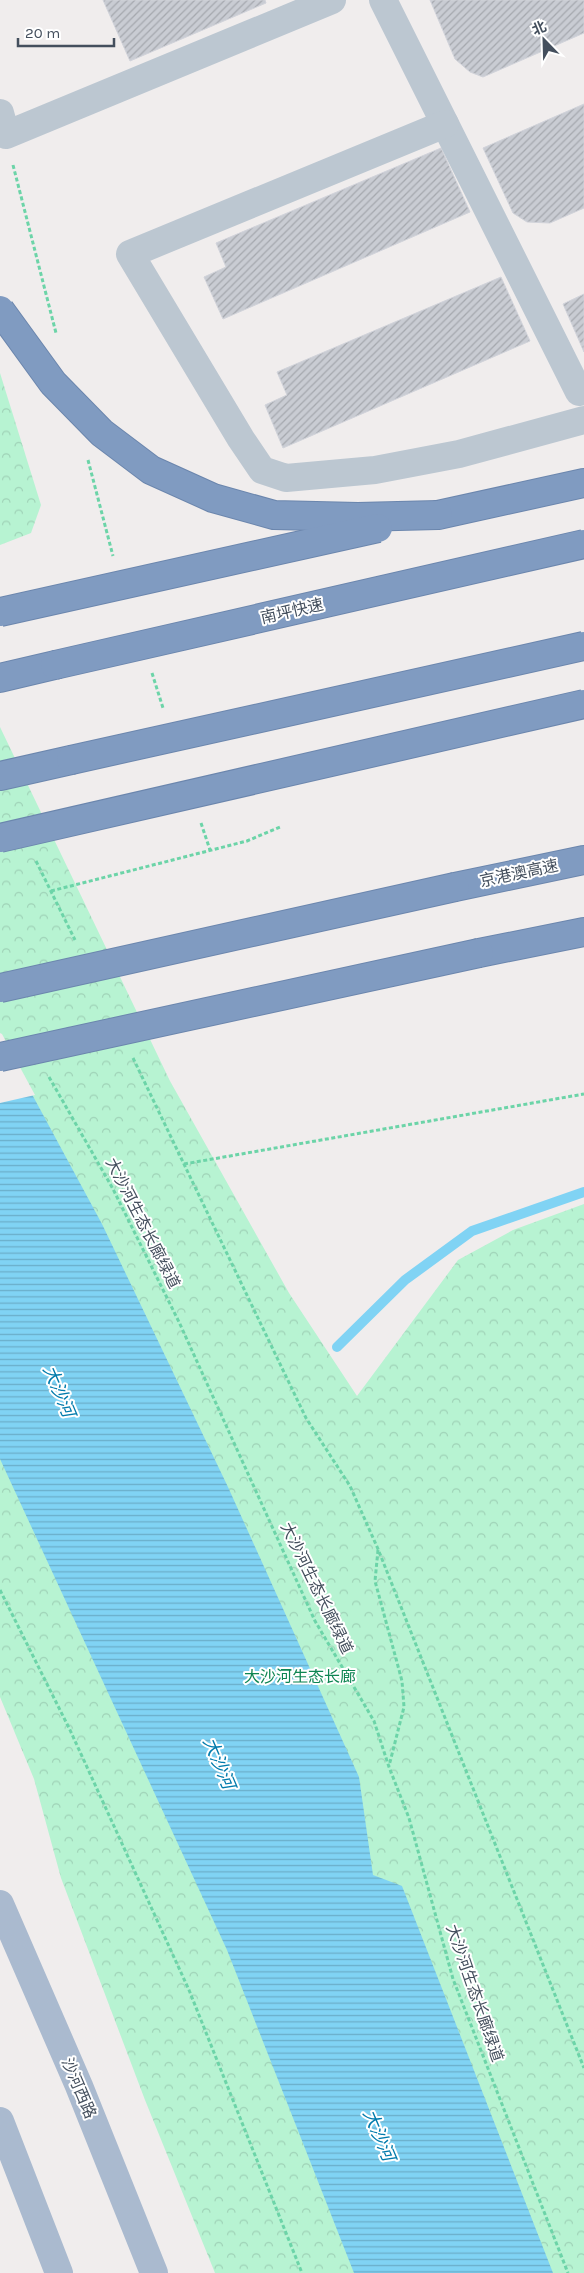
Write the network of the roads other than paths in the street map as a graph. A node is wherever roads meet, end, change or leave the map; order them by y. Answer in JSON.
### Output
{"nodes":[{"id":1,"x":332,"y":0,"type":"edge"},
{"id":2,"x":383,"y":0,"type":"edge"},
{"id":3,"x":3,"y":124,"type":"edge"},
{"id":4,"x":445,"y":124,"type":"junction"},
{"id":5,"x":0,"y":310,"type":"edge"},
{"id":6,"x":584,"y":392,"type":"edge"},
{"id":7,"x":584,"y":420,"type":"edge"},
{"id":8,"x":584,"y":483,"type":"edge"},
{"id":9,"x":438,"y":515,"type":"junction"},
{"id":10,"x":584,"y":544,"type":"edge"},
{"id":11,"x":0,"y":612,"type":"edge"},
{"id":12,"x":584,"y":646,"type":"edge"},
{"id":13,"x":0,"y":678,"type":"edge"},
{"id":14,"x":584,"y":704,"type":"edge"},
{"id":15,"x":0,"y":776,"type":"edge"},
{"id":16,"x":0,"y":838,"type":"edge"},
{"id":17,"x":584,"y":860,"type":"edge"},
{"id":18,"x":584,"y":932,"type":"edge"},
{"id":19,"x":0,"y":988,"type":"edge"},
{"id":20,"x":0,"y":1058,"type":"edge"},
{"id":21,"x":0,"y":1904,"type":"edge"},
{"id":22,"x":0,"y":2121,"type":"edge"},
{"id":23,"x":59,"y":2273,"type":"edge"},
{"id":24,"x":154,"y":2273,"type":"edge"}],
"edges":[{"from":1,"to":3,"type":"lane"},
{"from":2,"to":4,"type":"lane"},
{"from":4,"to":6,"type":"lane"},
{"from":4,"to":7,"type":"lane"},
{"from":5,"to":9,"type":"highway","bridge":true},
{"from":8,"to":9,"type":"highway"},
{"from":9,"to":11,"type":"highway","bridge":true},
{"from":10,"to":13,"type":"highway","name":"南坪快速","bridge":true},
{"from":12,"to":15,"type":"highway","bridge":true},
{"from":14,"to":16,"type":"highway","bridge":true},
{"from":17,"to":19,"type":"highway","name":"京港澳高速","bridge":true},
{"from":18,"to":20,"type":"highway","bridge":true},
{"from":21,"to":24,"type":"main road","name":"沙河西路"},
{"from":22,"to":23,"type":"main road"}]}
